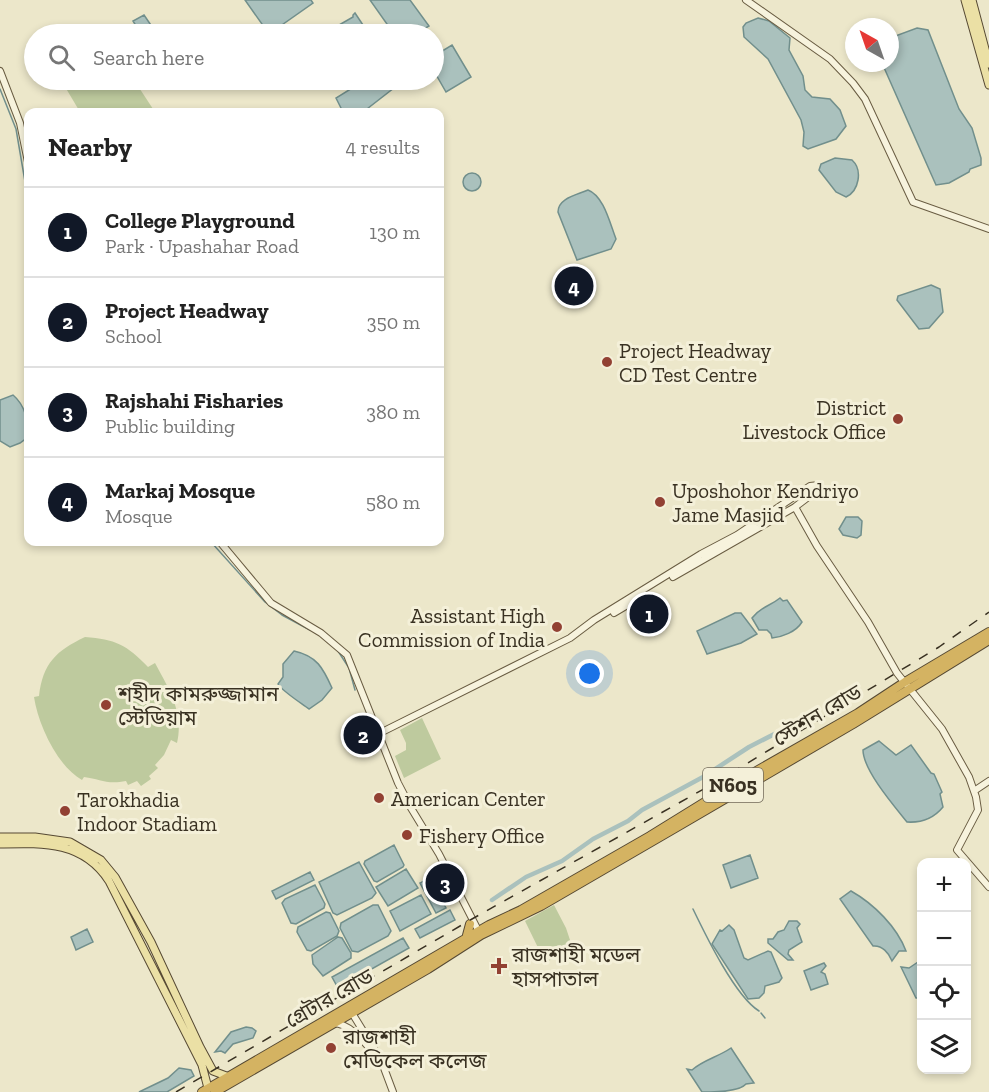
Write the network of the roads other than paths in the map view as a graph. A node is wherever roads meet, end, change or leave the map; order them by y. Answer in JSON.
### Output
{"nodes":[{"id":1,"x":746,"y":0,"type":"edge"},
{"id":2,"x":965,"y":0,"type":"edge"},
{"id":3,"x":972,"y":0,"type":"edge"},
{"id":4,"x":989,"y":64,"type":"edge"},
{"id":5,"x":0,"y":71,"type":"edge"},
{"id":6,"x":989,"y":85,"type":"edge"},
{"id":7,"x":24,"y":142,"type":"edge"},
{"id":8,"x":989,"y":229,"type":"edge"},
{"id":9,"x":795,"y":507,"type":"junction"},
{"id":10,"x":223,"y":546,"type":"edge"},
{"id":11,"x":587,"y":627,"type":"junction"},
{"id":12,"x":989,"y":632,"type":"edge"},
{"id":13,"x":989,"y":640,"type":"edge"},
{"id":14,"x":908,"y":686,"type":"junction"},
{"id":15,"x":378,"y":734,"type":"junction"},
{"id":16,"x":989,"y":781,"type":"edge"},
{"id":17,"x":974,"y":791,"type":"junction"},
{"id":18,"x":0,"y":837,"type":"edge"},
{"id":19,"x":0,"y":844,"type":"edge"},
{"id":20,"x":989,"y":887,"type":"edge"},
{"id":21,"x":472,"y":923,"type":"junction"},
{"id":22,"x":479,"y":933,"type":"junction"},
{"id":23,"x":466,"y":939,"type":"junction"},
{"id":24,"x":352,"y":1013,"type":"junction"},
{"id":25,"x":333,"y":1023,"type":"junction"},
{"id":26,"x":196,"y":1047,"type":"junction"},
{"id":27,"x":380,"y":1058,"type":"junction"},
{"id":28,"x":229,"y":1077,"type":"junction"},
{"id":29,"x":208,"y":1091,"type":"edge"},
{"id":30,"x":393,"y":1092,"type":"edge"}],
"edges":[{"from":1,"to":8,"type":"street"},
{"from":2,"to":6,"type":"main road"},
{"from":3,"to":4,"type":"main road"},
{"from":5,"to":7,"type":"street"},
{"from":9,"to":11,"type":"street"},
{"from":9,"to":11,"type":"street"},
{"from":9,"to":14,"type":"street"},
{"from":10,"to":15,"type":"street"},
{"from":11,"to":15,"type":"street"},
{"from":12,"to":14,"type":"highway","name":"স্টেশন রোড","number":"N605"},
{"from":13,"to":14,"type":"highway","name":"স্টেশন রোড","number":"N605"},
{"from":14,"to":17,"type":"street"},
{"from":14,"to":22,"type":"highway","name":"স্টেশন রোড","number":"N605"},
{"from":15,"to":21,"type":"street"},
{"from":16,"to":17,"type":"street"},
{"from":17,"to":20,"type":"street"},
{"from":18,"to":26,"type":"main road"},
{"from":19,"to":26,"type":"main road"},
{"from":21,"to":22,"type":"street"},
{"from":21,"to":22,"type":"highway"},
{"from":21,"to":23,"type":"highway"},
{"from":22,"to":23,"type":"highway","name":"গ্রেটার রোড","number":"N605"},
{"from":22,"to":24,"type":"highway","number":"N605"},
{"from":23,"to":28,"type":"highway","name":"গ্রেটার রোড","number":"N605"},
{"from":24,"to":25,"type":"highway","number":"N605"},
{"from":24,"to":27,"type":"street"},
{"from":25,"to":27,"type":"street"},
{"from":25,"to":29,"type":"highway","number":"N605"},
{"from":26,"to":28,"type":"main road"},
{"from":26,"to":29,"type":"main road"},
{"from":27,"to":30,"type":"street"},
{"from":28,"to":29,"type":"highway","name":"গ্রেটার রোড","number":"N605"}]}
